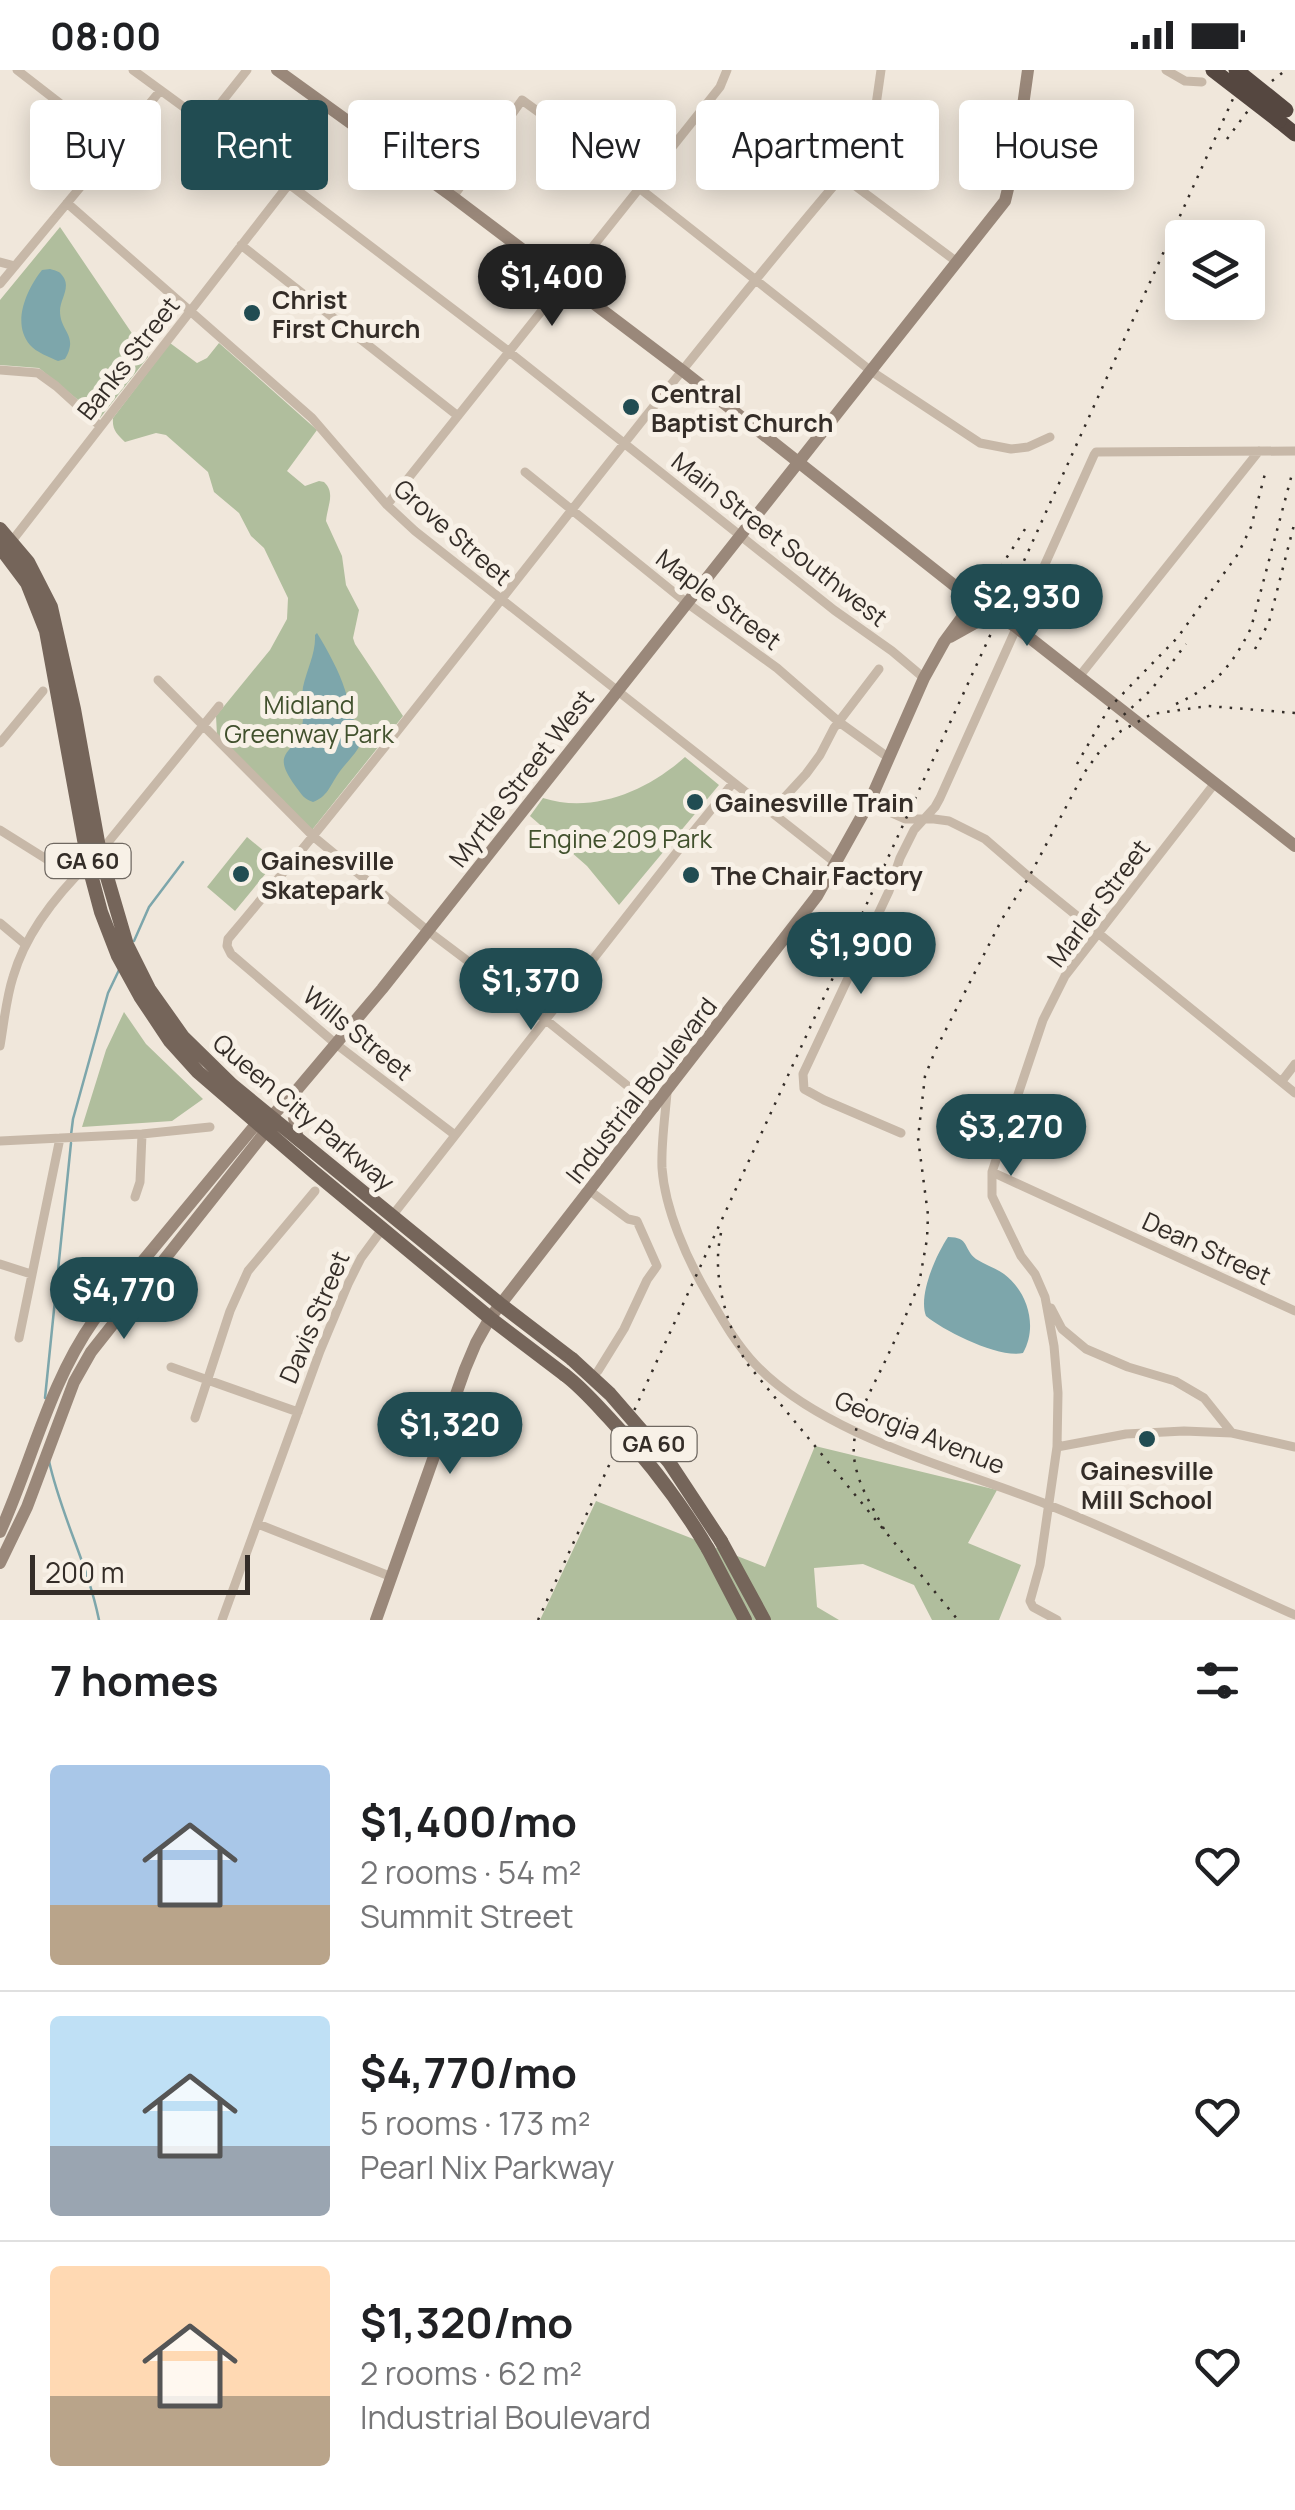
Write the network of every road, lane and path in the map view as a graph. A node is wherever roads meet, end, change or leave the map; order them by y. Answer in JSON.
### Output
{"nodes":[{"id":1,"x":18,"y":70,"type":"edge"},
{"id":2,"x":133,"y":70,"type":"edge"},
{"id":3,"x":247,"y":70,"type":"edge"},
{"id":4,"x":277,"y":70,"type":"edge"},
{"id":5,"x":726,"y":70,"type":"edge"},
{"id":6,"x":881,"y":70,"type":"edge"},
{"id":7,"x":1028,"y":70,"type":"edge"},
{"id":8,"x":1166,"y":70,"type":"edge"},
{"id":9,"x":1236,"y":70,"type":"edge"},
{"id":10,"x":1208,"y":76,"type":"edge"},
{"id":11,"x":160,"y":91,"type":"junction"},
{"id":12,"x":56,"y":100,"type":"edge"},
{"id":13,"x":153,"y":100,"type":"edge"},
{"id":14,"x":223,"y":100,"type":"edge"},
{"id":15,"x":877,"y":100,"type":"edge"},
{"id":16,"x":181,"y":106,"type":"edge"},
{"id":17,"x":536,"y":110,"type":"edge"},
{"id":18,"x":1287,"y":116,"type":"edge"},
{"id":19,"x":1295,"y":134,"type":"edge"},
{"id":20,"x":676,"y":143,"type":"edge"},
{"id":21,"x":78,"y":190,"type":"edge"},
{"id":22,"x":284,"y":190,"type":"edge"},
{"id":23,"x":297,"y":190,"type":"edge"},
{"id":24,"x":638,"y":190,"type":"edge"},
{"id":25,"x":643,"y":190,"type":"edge"},
{"id":26,"x":830,"y":190,"type":"edge"},
{"id":27,"x":861,"y":190,"type":"edge"},
{"id":28,"x":453,"y":198,"type":"junction"},
{"id":29,"x":67,"y":203,"type":"junction"},
{"id":30,"x":241,"y":245,"type":"junction"},
{"id":31,"x":0,"y":262,"type":"edge"},
{"id":32,"x":957,"y":262,"type":"junction"},
{"id":33,"x":14,"y":266,"type":"junction"},
{"id":34,"x":757,"y":279,"type":"junction"},
{"id":35,"x":565,"y":282,"type":"junction"},
{"id":36,"x":0,"y":284,"type":"edge"},
{"id":37,"x":189,"y":311,"type":"junction"},
{"id":38,"x":508,"y":352,"type":"junction"},
{"id":39,"x":0,"y":370,"type":"edge"},
{"id":40,"x":683,"y":371,"type":"junction"},
{"id":41,"x":871,"y":371,"type":"junction"},
{"id":42,"x":458,"y":416,"type":"junction"},
{"id":43,"x":100,"y":426,"type":"junction"},
{"id":44,"x":1050,"y":438,"type":"dead end"},
{"id":45,"x":625,"y":444,"type":"junction"},
{"id":46,"x":1258,"y":451,"type":"junction"},
{"id":47,"x":1295,"y":452,"type":"edge"},
{"id":48,"x":798,"y":463,"type":"junction"},
{"id":49,"x":524,"y":472,"type":"dead end"},
{"id":50,"x":387,"y":505,"type":"junction"},
{"id":51,"x":573,"y":510,"type":"junction"},
{"id":52,"x":0,"y":529,"type":"edge"},
{"id":53,"x":741,"y":535,"type":"junction"},
{"id":54,"x":4,"y":549,"type":"edge"},
{"id":55,"x":501,"y":599,"type":"junction"},
{"id":56,"x":974,"y":601,"type":"junction"},
{"id":57,"x":687,"y":603,"type":"junction"},
{"id":58,"x":993,"y":612,"type":"junction"},
{"id":59,"x":1016,"y":627,"type":"junction"},
{"id":60,"x":944,"y":642,"type":"junction"},
{"id":61,"x":879,"y":669,"type":"dead end"},
{"id":62,"x":924,"y":678,"type":"junction"},
{"id":63,"x":1078,"y":678,"type":"junction"},
{"id":64,"x":158,"y":680,"type":"dead end"},
{"id":65,"x":43,"y":690,"type":"dead end"},
{"id":66,"x":618,"y":692,"type":"junction"},
{"id":67,"x":219,"y":706,"type":"dead end"},
{"id":68,"x":839,"y":722,"type":"junction"},
{"id":69,"x":202,"y":725,"type":"junction"},
{"id":70,"x":0,"y":742,"type":"edge"},
{"id":71,"x":889,"y":758,"type":"junction"},
{"id":72,"x":733,"y":783,"type":"junction"},
{"id":73,"x":1215,"y":783,"type":"junction"},
{"id":74,"x":869,"y":803,"type":"junction"},
{"id":75,"x":772,"y":812,"type":"junction"},
{"id":76,"x":128,"y":816,"type":"junction"},
{"id":77,"x":95,"y":820,"type":"junction"},
{"id":78,"x":923,"y":820,"type":"junction"},
{"id":79,"x":0,"y":830,"type":"edge"},
{"id":80,"x":314,"y":837,"type":"junction"},
{"id":81,"x":1295,"y":846,"type":"edge"},
{"id":82,"x":100,"y":853,"type":"junction"},
{"id":83,"x":88,"y":864,"type":"junction"},
{"id":84,"x":836,"y":864,"type":"junction"},
{"id":85,"x":75,"y":877,"type":"junction"},
{"id":86,"x":0,"y":923,"type":"edge"},
{"id":87,"x":428,"y":931,"type":"junction"},
{"id":88,"x":1098,"y":932,"type":"junction"},
{"id":89,"x":26,"y":944,"type":"junction"},
{"id":90,"x":546,"y":1020,"type":"junction"},
{"id":91,"x":0,"y":1043,"type":"edge"},
{"id":92,"x":336,"y":1044,"type":"junction"},
{"id":93,"x":1295,"y":1064,"type":"edge"},
{"id":94,"x":1282,"y":1082,"type":"junction"},
{"id":95,"x":296,"y":1091,"type":"junction"},
{"id":96,"x":667,"y":1092,"type":"junction"},
{"id":97,"x":1295,"y":1092,"type":"edge"},
{"id":98,"x":655,"y":1108,"type":"junction"},
{"id":99,"x":265,"y":1123,"type":"junction"},
{"id":100,"x":210,"y":1127,"type":"dead end"},
{"id":101,"x":901,"y":1133,"type":"dead end"},
{"id":102,"x":142,"y":1134,"type":"junction"},
{"id":103,"x":454,"y":1135,"type":"junction"},
{"id":104,"x":60,"y":1138,"type":"junction"},
{"id":105,"x":298,"y":1140,"type":"junction"},
{"id":106,"x":0,"y":1141,"type":"edge"},
{"id":107,"x":992,"y":1172,"type":"junction"},
{"id":108,"x":315,"y":1191,"type":"dead end"},
{"id":109,"x":590,"y":1191,"type":"junction"},
{"id":110,"x":135,"y":1197,"type":"dead end"},
{"id":111,"x":388,"y":1222,"type":"junction"},
{"id":112,"x":0,"y":1264,"type":"edge"},
{"id":113,"x":32,"y":1274,"type":"junction"},
{"id":114,"x":1045,"y":1298,"type":"junction"},
{"id":115,"x":500,"y":1304,"type":"junction"},
{"id":116,"x":1295,"y":1311,"type":"edge"},
{"id":117,"x":490,"y":1318,"type":"junction"},
{"id":118,"x":19,"y":1338,"type":"dead end"},
{"id":119,"x":172,"y":1367,"type":"dead end"},
{"id":120,"x":598,"y":1371,"type":"dead end"},
{"id":121,"x":208,"y":1379,"type":"junction"},
{"id":122,"x":298,"y":1412,"type":"junction"},
{"id":123,"x":195,"y":1418,"type":"dead end"},
{"id":124,"x":1232,"y":1433,"type":"junction"},
{"id":125,"x":1057,"y":1446,"type":"junction"},
{"id":126,"x":1295,"y":1447,"type":"edge"},
{"id":127,"x":1048,"y":1505,"type":"junction"},
{"id":128,"x":258,"y":1524,"type":"junction"},
{"id":129,"x":0,"y":1532,"type":"edge"},
{"id":130,"x":715,"y":1545,"type":"junction"},
{"id":131,"x":0,"y":1563,"type":"edge"},
{"id":132,"x":392,"y":1577,"type":"junction"},
{"id":133,"x":1295,"y":1615,"type":"edge"},
{"id":134,"x":222,"y":1620,"type":"edge"},
{"id":135,"x":376,"y":1620,"type":"edge"},
{"id":136,"x":744,"y":1620,"type":"edge"},
{"id":137,"x":764,"y":1620,"type":"edge"},
{"id":138,"x":1056,"y":1620,"type":"edge"}],
"edges":[{"from":1,"to":12,"type":"street"},
{"from":2,"to":11,"type":"street","name":"Main Street Southwest"},
{"from":3,"to":14,"type":"street"},
{"from":4,"to":28,"type":"street"},
{"from":5,"to":20,"type":"street"},
{"from":6,"to":15,"type":"street"},
{"from":7,"to":32,"type":"street","name":"Myrtle Street West"},
{"from":8,"to":10,"type":"street"},
{"from":9,"to":18,"type":"highway","bridge":true},
{"from":10,"to":18,"type":"highway","bridge":true},
{"from":11,"to":13,"type":"street"},
{"from":11,"to":16,"type":"street","name":"Main Street Southwest"},
{"from":17,"to":28,"type":"street"},
{"from":18,"to":19,"type":"highway"},
{"from":21,"to":29,"type":"street"},
{"from":22,"to":30,"type":"street","name":"Banks Street"},
{"from":23,"to":38,"type":"street","name":"Main Street Southwest"},
{"from":24,"to":35,"type":"street"},
{"from":25,"to":34,"type":"street"},
{"from":26,"to":34,"type":"street"},
{"from":27,"to":32,"type":"street"},
{"from":28,"to":35,"type":"street"},
{"from":29,"to":33,"type":"street"},
{"from":29,"to":37,"type":"street","name":"Grove Street"},
{"from":30,"to":37,"type":"street","name":"Banks Street"},
{"from":30,"to":42,"type":"street"},
{"from":31,"to":33,"type":"street"},
{"from":32,"to":41,"type":"street","name":"Myrtle Street West"},
{"from":33,"to":36,"type":"street"},
{"from":34,"to":40,"type":"street"},
{"from":34,"to":41,"type":"street"},
{"from":35,"to":38,"type":"street"},
{"from":35,"to":40,"type":"street"},
{"from":37,"to":43,"type":"street","name":"Banks Street"},
{"from":37,"to":50,"type":"street","name":"Grove Street"},
{"from":38,"to":42,"type":"street"},
{"from":38,"to":45,"type":"street","name":"Main Street Southwest"},
{"from":39,"to":43,"type":"street"},
{"from":40,"to":45,"type":"street"},
{"from":40,"to":48,"type":"street"},
{"from":41,"to":44,"type":"street"},
{"from":41,"to":48,"type":"street","name":"Myrtle Street West"},
{"from":42,"to":50,"type":"street"},
{"from":43,"to":54,"type":"street","name":"Banks Street"},
{"from":45,"to":51,"type":"street"},
{"from":45,"to":53,"type":"street","name":"Main Street Southwest"},
{"from":46,"to":47,"type":"street"},
{"from":46,"to":59,"type":"street"},
{"from":46,"to":63,"type":"street"},
{"from":48,"to":53,"type":"street","name":"Myrtle Street West"},
{"from":48,"to":56,"type":"street"},
{"from":49,"to":51,"type":"street","name":"Maple Street"},
{"from":50,"to":55,"type":"street","name":"Grove Street"},
{"from":51,"to":55,"type":"street"},
{"from":51,"to":57,"type":"street","name":"Maple Street"},
{"from":52,"to":54,"type":"main road","name":"Queen City Parkway","number":"GA 60"},
{"from":53,"to":57,"type":"street","name":"Myrtle Street West"},
{"from":53,"to":62,"type":"street","name":"Main Street Southwest"},
{"from":54,"to":77,"type":"main road","name":"Queen City Parkway","number":"GA 60"},
{"from":54,"to":83,"type":"main road","name":"Queen City Parkway","number":"GA 60"},
{"from":55,"to":66,"type":"street","name":"Grove Street"},
{"from":55,"to":80,"type":"street"},
{"from":56,"to":58,"type":"street"},
{"from":56,"to":60,"type":"street","name":"Industrial Boulevard"},
{"from":57,"to":66,"type":"street","name":"Myrtle Street West"},
{"from":57,"to":68,"type":"street","name":"Maple Street"},
{"from":58,"to":59,"type":"street"},
{"from":58,"to":60,"type":"street"},
{"from":59,"to":63,"type":"street"},
{"from":59,"to":78,"type":"street"},
{"from":60,"to":62,"type":"street","name":"Industrial Boulevard"},
{"from":61,"to":68,"type":"street"},
{"from":62,"to":71,"type":"street","name":"Industrial Boulevard"},
{"from":63,"to":73,"type":"street"},
{"from":64,"to":69,"type":"street"},
{"from":65,"to":70,"type":"street"},
{"from":66,"to":72,"type":"street","name":"Grove Street"},
{"from":66,"to":87,"type":"street","name":"Myrtle Street West"},
{"from":67,"to":69,"type":"street"},
{"from":68,"to":71,"type":"street","name":"Maple Street"},
{"from":68,"to":75,"type":"street"},
{"from":69,"to":76,"type":"street"},
{"from":69,"to":80,"type":"street"},
{"from":71,"to":74,"type":"street","name":"Industrial Boulevard"},
{"from":72,"to":75,"type":"street","name":"Grove Street"},
{"from":72,"to":90,"type":"street","name":"Davis Street"},
{"from":73,"to":81,"type":"street"},
{"from":73,"to":88,"type":"street","name":"Marler Street"},
{"from":74,"to":78,"type":"street"},
{"from":74,"to":84,"type":"street","name":"Industrial Boulevard"},
{"from":75,"to":84,"type":"street","name":"Grove Street"},
{"from":76,"to":77,"type":"street"},
{"from":76,"to":82,"type":"street"},
{"from":77,"to":82,"type":"main road","name":"Queen City Parkway","number":"GA 60"},
{"from":78,"to":88,"type":"street"},
{"from":78,"to":101,"type":"street"},
{"from":79,"to":85,"type":"street"},
{"from":80,"to":87,"type":"street"},
{"from":80,"to":92,"type":"street","name":"Wills Street"},
{"from":82,"to":83,"type":"street"},
{"from":82,"to":99,"type":"main road","name":"Queen City Parkway","number":"GA 60"},
{"from":83,"to":85,"type":"street"},
{"from":83,"to":99,"type":"main road","name":"Queen City Parkway","number":"GA 60"},
{"from":84,"to":96,"type":"street","name":"Industrial Boulevard"},
{"from":85,"to":89,"type":"street"},
{"from":86,"to":89,"type":"street"},
{"from":87,"to":90,"type":"street"},
{"from":87,"to":92,"type":"street","name":"Myrtle Street West"},
{"from":88,"to":94,"type":"street"},
{"from":88,"to":107,"type":"street","name":"Marler Street"},
{"from":89,"to":91,"type":"street"},
{"from":90,"to":98,"type":"street"},
{"from":90,"to":103,"type":"street","name":"Davis Street"},
{"from":92,"to":95,"type":"street","name":"Myrtle Street West"},
{"from":92,"to":103,"type":"street","name":"Wills Street"},
{"from":93,"to":94,"type":"street"},
{"from":94,"to":97,"type":"street"},
{"from":95,"to":99,"type":"street","name":"Myrtle Street West"},
{"from":95,"to":105,"type":"street"},
{"from":96,"to":98,"type":"street","name":"Industrial Boulevard"},
{"from":96,"to":127,"type":"street","name":"Georgia Avenue"},
{"from":98,"to":109,"type":"street","name":"Industrial Boulevard"},
{"from":99,"to":105,"type":"main road","name":"Queen City Parkway","number":"GA 60"},
{"from":99,"to":111,"type":"main road","name":"Queen City Parkway","number":"GA 60"},
{"from":99,"to":129,"type":"street"},
{"from":99,"to":131,"type":"street"},
{"from":100,"to":102,"type":"street"},
{"from":102,"to":104,"type":"street"},
{"from":102,"to":110,"type":"street"},
{"from":103,"to":111,"type":"street","name":"Davis Street"},
{"from":104,"to":106,"type":"street"},
{"from":104,"to":113,"type":"street"},
{"from":105,"to":111,"type":"main road","name":"Queen City Parkway","number":"GA 60"},
{"from":107,"to":114,"type":"street"},
{"from":107,"to":116,"type":"street","name":"Dean Street"},
{"from":108,"to":121,"type":"street"},
{"from":109,"to":115,"type":"street","name":"Industrial Boulevard"},
{"from":109,"to":120,"type":"street"},
{"from":111,"to":115,"type":"main road","name":"Queen City Parkway","number":"GA 60"},
{"from":111,"to":117,"type":"main road","name":"Queen City Parkway","number":"GA 60"},
{"from":111,"to":122,"type":"street","name":"Davis Street"},
{"from":112,"to":113,"type":"street"},
{"from":113,"to":118,"type":"street"},
{"from":114,"to":124,"type":"street"},
{"from":114,"to":125,"type":"street"},
{"from":115,"to":117,"type":"street","name":"Industrial Boulevard"},
{"from":115,"to":130,"type":"main road","name":"Queen City Parkway","number":"GA 60","bridge":true},
{"from":117,"to":130,"type":"main road","name":"Queen City Parkway","number":"GA 60","bridge":true},
{"from":117,"to":132,"type":"street","name":"Industrial Boulevard"},
{"from":119,"to":121,"type":"street"},
{"from":121,"to":122,"type":"street"},
{"from":121,"to":123,"type":"street"},
{"from":122,"to":128,"type":"street","name":"Davis Street"},
{"from":124,"to":125,"type":"street"},
{"from":124,"to":126,"type":"street"},
{"from":125,"to":127,"type":"street"},
{"from":127,"to":133,"type":"street","name":"Georgia Avenue"},
{"from":127,"to":138,"type":"street"},
{"from":128,"to":132,"type":"street"},
{"from":128,"to":134,"type":"street","name":"Davis Street"},
{"from":130,"to":136,"type":"main road","name":"Queen City Parkway","number":"GA 60"},
{"from":130,"to":137,"type":"main road","name":"Queen City Parkway","number":"GA 60"},
{"from":132,"to":135,"type":"street","name":"Industrial Boulevard"}]}
